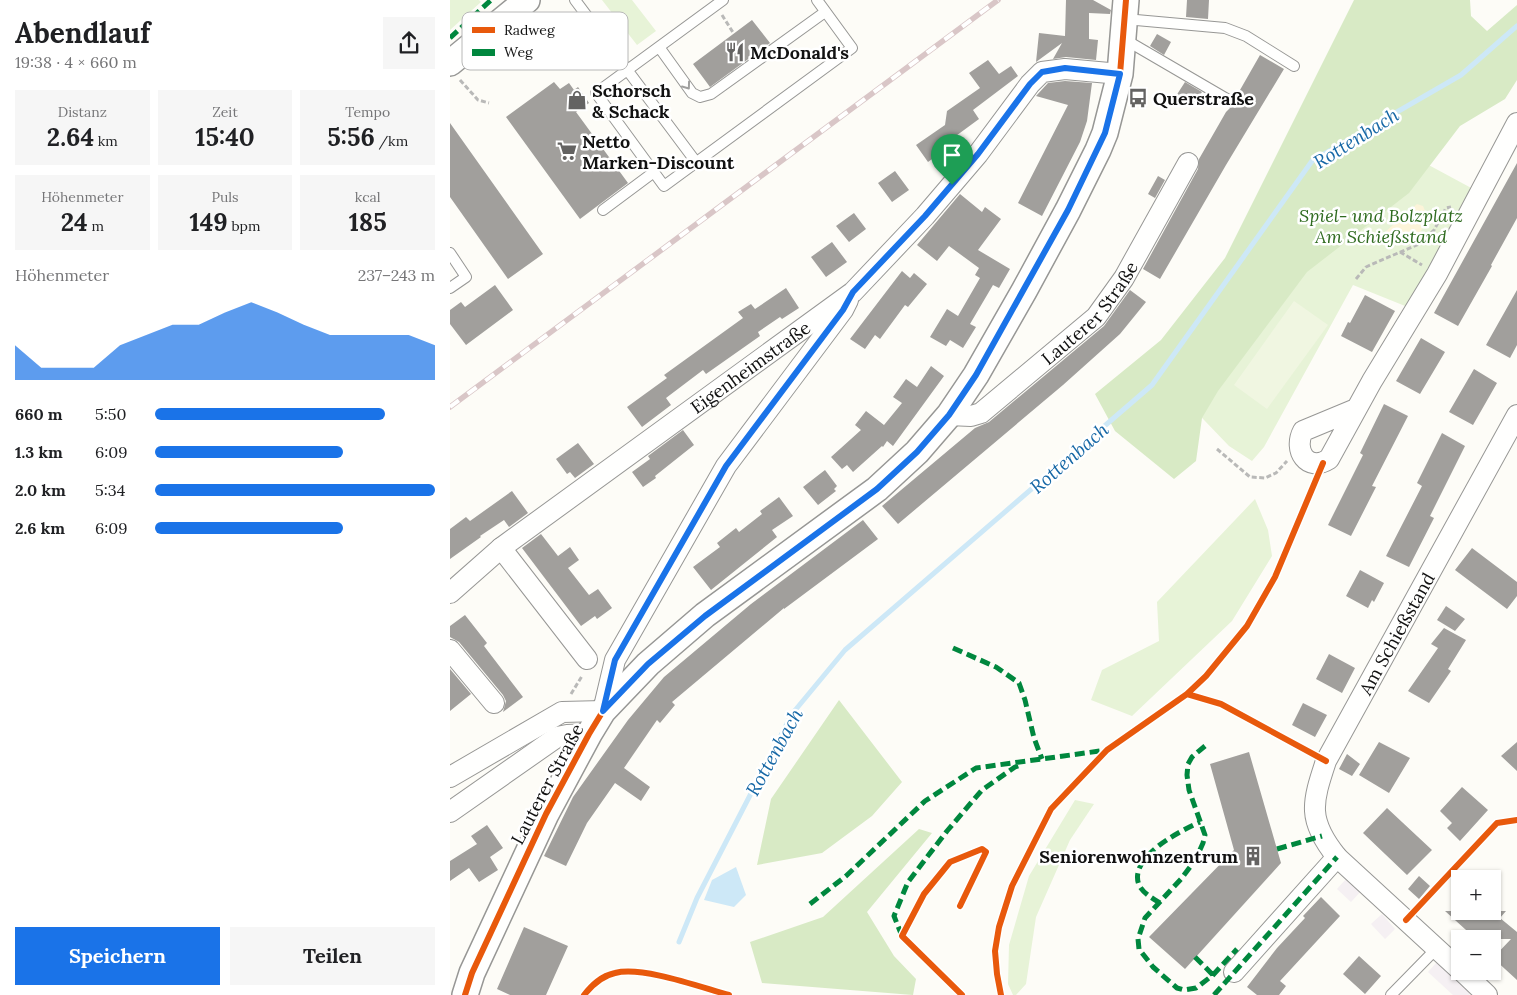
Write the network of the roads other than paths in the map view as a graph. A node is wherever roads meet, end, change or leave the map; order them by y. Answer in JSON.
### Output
{"nodes":[{"id":1,"x":527,"y":0,"type":"edge"},
{"id":2,"x":575,"y":0,"type":"edge"},
{"id":3,"x":817,"y":0,"type":"edge"},
{"id":4,"x":719,"y":3,"type":"edge"},
{"id":5,"x":514,"y":12,"type":"edge"},
{"id":6,"x":584,"y":12,"type":"edge"},
{"id":7,"x":825,"y":12,"type":"junction"},
{"id":8,"x":1125,"y":19,"type":"edge"},
{"id":9,"x":659,"y":47,"type":"junction"},
{"id":10,"x":1294,"y":66,"type":"dead end"},
{"id":11,"x":628,"y":70,"type":"junction"},
{"id":12,"x":1120,"y":74,"type":"junction"},
{"id":13,"x":1232,"y":102,"type":"dead end"},
{"id":14,"x":1517,"y":123,"type":"edge"},
{"id":15,"x":696,"y":162,"type":"junction"},
{"id":16,"x":1188,"y":163,"type":"dead end"},
{"id":17,"x":654,"y":172,"type":"junction"},
{"id":18,"x":603,"y":210,"type":"dead end"},
{"id":19,"x":450,"y":253,"type":"edge"},
{"id":20,"x":450,"y":288,"type":"edge"},
{"id":21,"x":853,"y":292,"type":"junction"},
{"id":22,"x":1356,"y":409,"type":"junction"},
{"id":23,"x":949,"y":415,"type":"junction"},
{"id":24,"x":1517,"y":415,"type":"edge"},
{"id":25,"x":501,"y":548,"type":"junction"},
{"id":26,"x":450,"y":593,"type":"edge"},
{"id":27,"x":450,"y":650,"type":"edge"},
{"id":28,"x":588,"y":659,"type":"dead end"},
{"id":29,"x":494,"y":703,"type":"dead end"},
{"id":30,"x":603,"y":711,"type":"junction"},
{"id":31,"x":589,"y":734,"type":"junction"},
{"id":32,"x":450,"y":777,"type":"edge"},
{"id":33,"x":450,"y":812,"type":"edge"},
{"id":34,"x":1337,"y":858,"type":"junction"},
{"id":35,"x":1437,"y":948,"type":"junction"},
{"id":36,"x":1451,"y":961,"type":"edge"},
{"id":37,"x":1234,"y":972,"type":"dead end"},
{"id":38,"x":1471,"y":980,"type":"edge"},
{"id":39,"x":465,"y":995,"type":"edge"},
{"id":40,"x":1391,"y":995,"type":"edge"},
{"id":41,"x":1487,"y":995,"type":"edge"}],
"edges":[{"from":1,"to":5,"type":"street"},
{"from":2,"to":6,"type":"lane"},
{"from":3,"to":7,"type":"lane"},
{"from":4,"to":9,"type":"lane"},
{"from":9,"to":7,"type":"lane","one_way":true},
{"from":7,"to":15,"type":"lane"},
{"from":8,"to":10,"type":"lane"},
{"from":8,"to":12,"type":"street","name":"Lauterer Straße"},
{"from":8,"to":13,"type":"lane"},
{"from":9,"to":11,"type":"lane"},
{"from":11,"to":15,"type":"lane"},
{"from":11,"to":17,"type":"lane"},
{"from":12,"to":21,"type":"street","name":"Eigenheimstraße"},
{"from":12,"to":23,"type":"street","name":"Lauterer Straße"},
{"from":14,"to":22,"type":"street"},
{"from":15,"to":17,"type":"lane"},
{"from":16,"to":23,"type":"street","name":"Lauterer Straße"},
{"from":17,"to":18,"type":"lane"},
{"from":19,"to":20,"type":"lane"},
{"from":21,"to":25,"type":"street","name":"Eigenheimstraße"},
{"from":21,"to":30,"type":"street"},
{"from":22,"to":22,"type":"street"},
{"from":23,"to":30,"type":"street","name":"Lauterer Straße"},
{"from":24,"to":34,"type":"street","name":"Am Schießstand"},
{"from":25,"to":26,"type":"street","name":"Eigenheimstraße"},
{"from":25,"to":28,"type":"street"},
{"from":27,"to":29,"type":"street"},
{"from":30,"to":31,"type":"street","name":"Lauterer Straße"},
{"from":30,"to":32,"type":"street"},
{"from":31,"to":33,"type":"street","name":"Lauterer Straße"},
{"from":31,"to":39,"type":"street","name":"Lauterer Straße"},
{"from":34,"to":35,"type":"street","name":"Am Schießstand"},
{"from":34,"to":37,"type":"street"},
{"from":35,"to":36,"type":"street","name":"Am Schießstand"},
{"from":35,"to":40,"type":"lane"},
{"from":38,"to":41,"type":"street","name":"Am Schießstand"}]}
